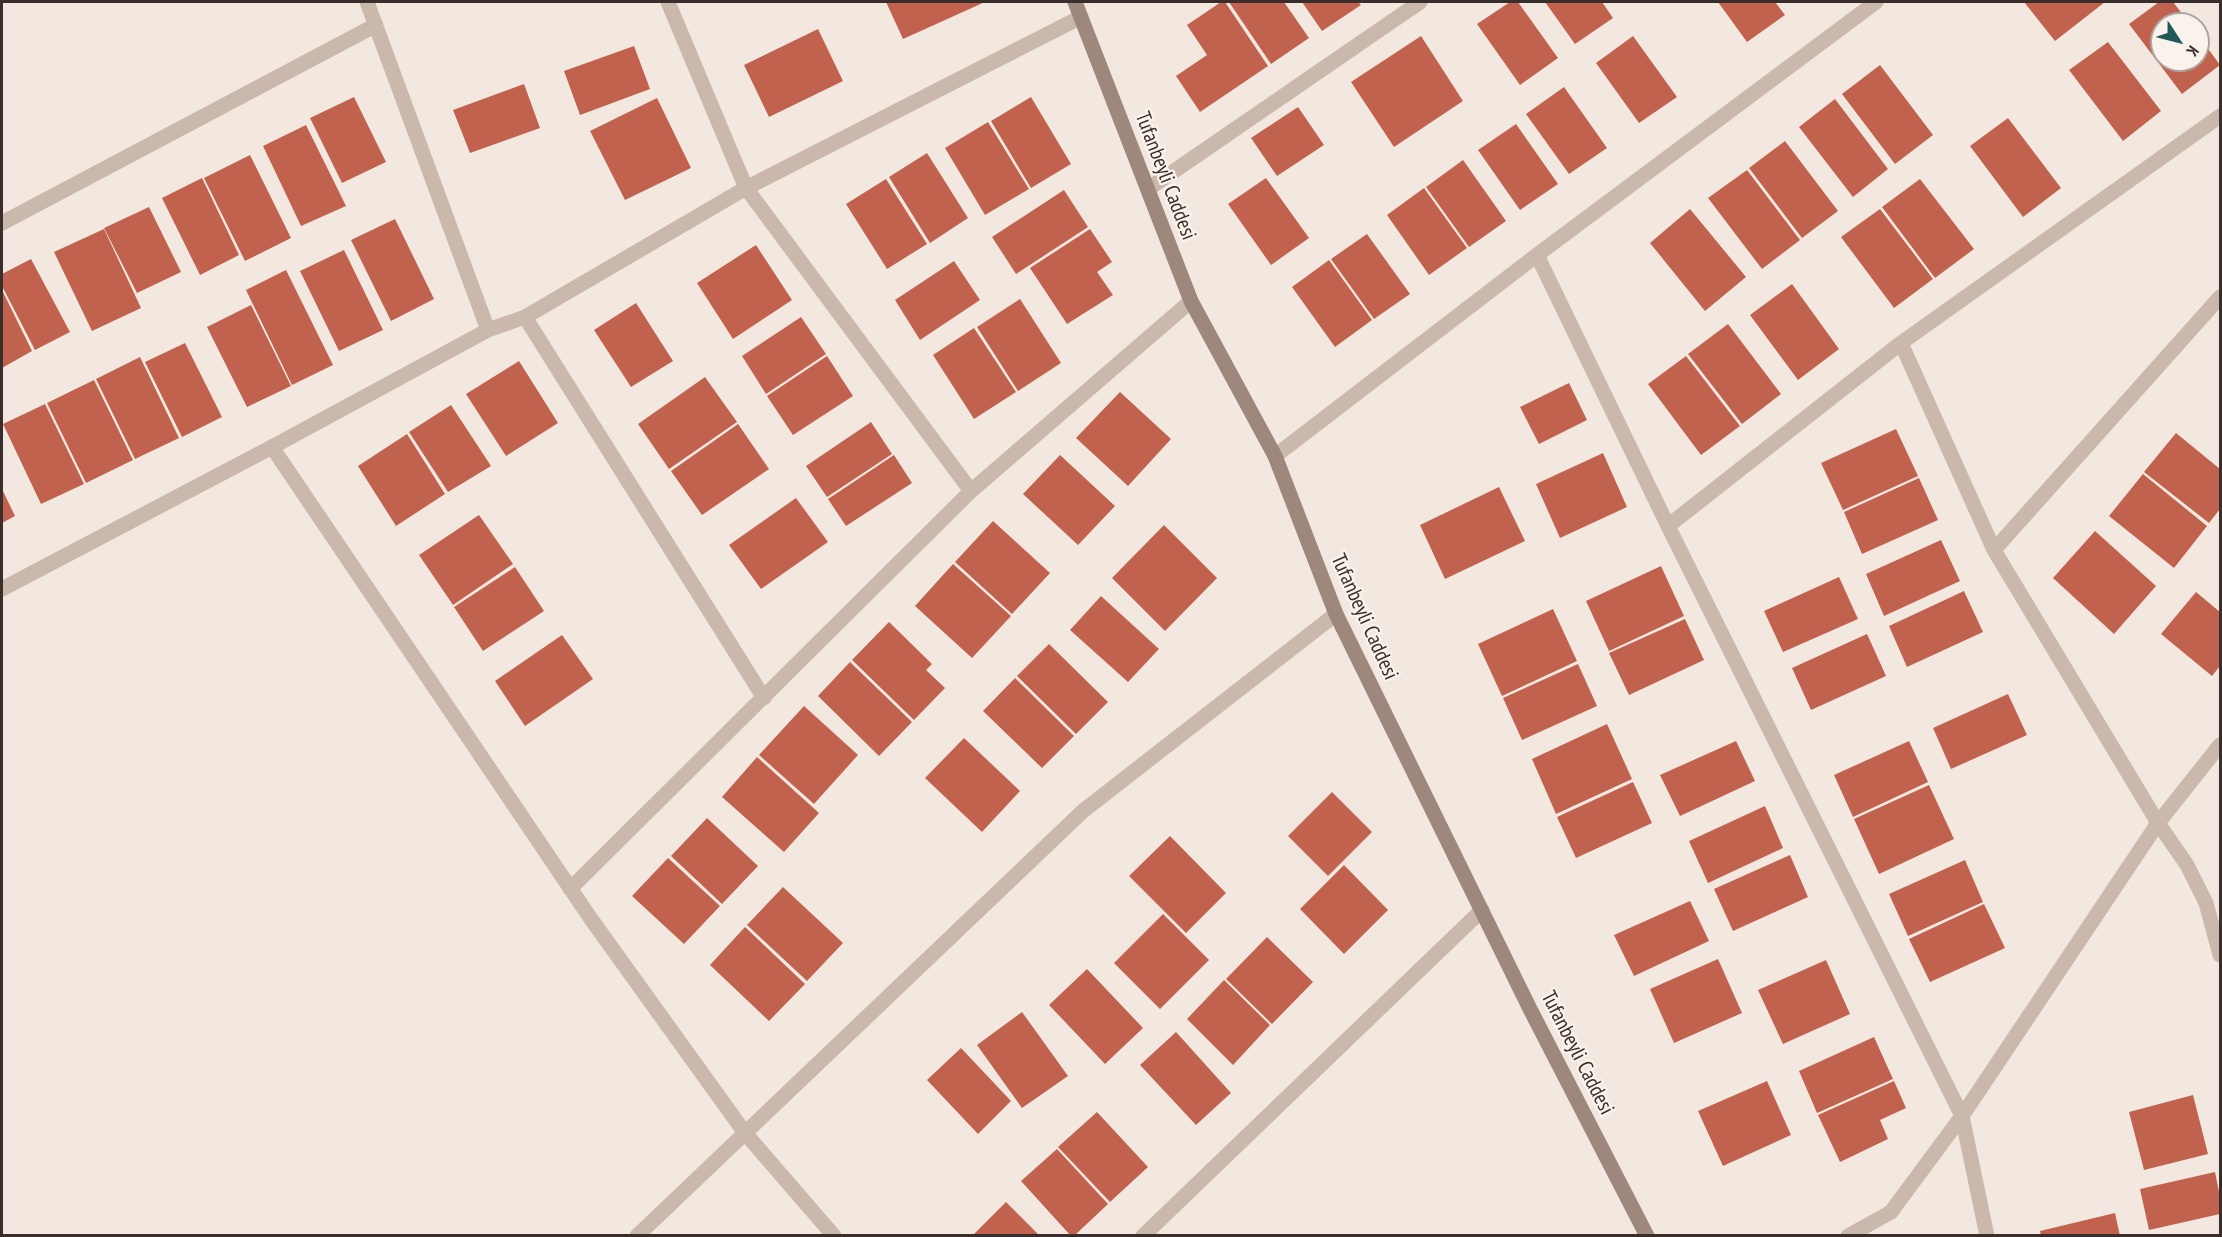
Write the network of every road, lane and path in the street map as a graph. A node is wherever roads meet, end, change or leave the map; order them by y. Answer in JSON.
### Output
{"nodes":[{"id":1,"x":367,"y":2,"type":"edge"},
{"id":2,"x":668,"y":2,"type":"edge"},
{"id":3,"x":1075,"y":2,"type":"edge"},
{"id":4,"x":1420,"y":2,"type":"edge"},
{"id":5,"x":1876,"y":2,"type":"edge"},
{"id":6,"x":1081,"y":17,"type":"junction"},
{"id":7,"x":376,"y":26,"type":"junction"},
{"id":8,"x":2220,"y":116,"type":"edge"},
{"id":9,"x":746,"y":188,"type":"junction"},
{"id":10,"x":1148,"y":189,"type":"junction"},
{"id":11,"x":2,"y":223,"type":"edge"},
{"id":12,"x":1538,"y":255,"type":"junction"},
{"id":13,"x":2220,"y":297,"type":"edge"},
{"id":14,"x":1191,"y":301,"type":"junction"},
{"id":15,"x":525,"y":317,"type":"junction"},
{"id":16,"x":488,"y":330,"type":"junction"},
{"id":17,"x":1901,"y":343,"type":"junction"},
{"id":18,"x":272,"y":447,"type":"junction"},
{"id":19,"x":1275,"y":456,"type":"junction"},
{"id":20,"x":971,"y":491,"type":"junction"},
{"id":21,"x":1668,"y":526,"type":"junction"},
{"id":22,"x":1994,"y":550,"type":"junction"},
{"id":23,"x":2,"y":589,"type":"edge"},
{"id":24,"x":1336,"y":614,"type":"junction"},
{"id":25,"x":764,"y":698,"type":"junction"},
{"id":26,"x":2220,"y":745,"type":"edge"},
{"id":27,"x":2158,"y":824,"type":"junction"},
{"id":28,"x":570,"y":889,"type":"junction"},
{"id":29,"x":1482,"y":910,"type":"junction"},
{"id":30,"x":2220,"y":955,"type":"edge"},
{"id":31,"x":1962,"y":1116,"type":"junction"},
{"id":32,"x":745,"y":1133,"type":"junction"},
{"id":33,"x":637,"y":1236,"type":"edge"},
{"id":34,"x":834,"y":1236,"type":"edge"},
{"id":35,"x":1143,"y":1236,"type":"edge"},
{"id":36,"x":1647,"y":1236,"type":"edge"},
{"id":37,"x":1848,"y":1236,"type":"edge"},
{"id":38,"x":1987,"y":1236,"type":"edge"}],
"edges":[{"from":1,"to":7,"type":"street"},
{"from":2,"to":9,"type":"street"},
{"from":3,"to":6,"type":"street","name":"Tufanbeyli Caddesi"},
{"from":4,"to":10,"type":"street"},
{"from":5,"to":12,"type":"street"},
{"from":6,"to":9,"type":"street"},
{"from":6,"to":10,"type":"street","name":"Tufanbeyli Caddesi"},
{"from":7,"to":11,"type":"street"},
{"from":7,"to":16,"type":"street"},
{"from":8,"to":17,"type":"street"},
{"from":9,"to":15,"type":"street"},
{"from":9,"to":20,"type":"street"},
{"from":10,"to":14,"type":"street","name":"Tufanbeyli Caddesi"},
{"from":12,"to":19,"type":"street"},
{"from":12,"to":21,"type":"street"},
{"from":13,"to":22,"type":"street"},
{"from":14,"to":19,"type":"street","name":"Tufanbeyli Caddesi"},
{"from":14,"to":20,"type":"street"},
{"from":15,"to":16,"type":"street"},
{"from":15,"to":25,"type":"street"},
{"from":16,"to":18,"type":"street"},
{"from":17,"to":21,"type":"street"},
{"from":17,"to":22,"type":"street"},
{"from":18,"to":23,"type":"street"},
{"from":18,"to":28,"type":"street"},
{"from":19,"to":24,"type":"street","name":"Tufanbeyli Caddesi"},
{"from":20,"to":25,"type":"street"},
{"from":21,"to":31,"type":"street"},
{"from":22,"to":27,"type":"street"},
{"from":24,"to":29,"type":"street","name":"Tufanbeyli Caddesi"},
{"from":24,"to":32,"type":"street"},
{"from":25,"to":28,"type":"street"},
{"from":26,"to":27,"type":"street"},
{"from":27,"to":30,"type":"street"},
{"from":27,"to":31,"type":"street"},
{"from":28,"to":32,"type":"street"},
{"from":29,"to":35,"type":"street"},
{"from":29,"to":36,"type":"street","name":"Tufanbeyli Caddesi"},
{"from":31,"to":37,"type":"street"},
{"from":31,"to":38,"type":"street"},
{"from":32,"to":33,"type":"street"},
{"from":32,"to":34,"type":"street"}]}
